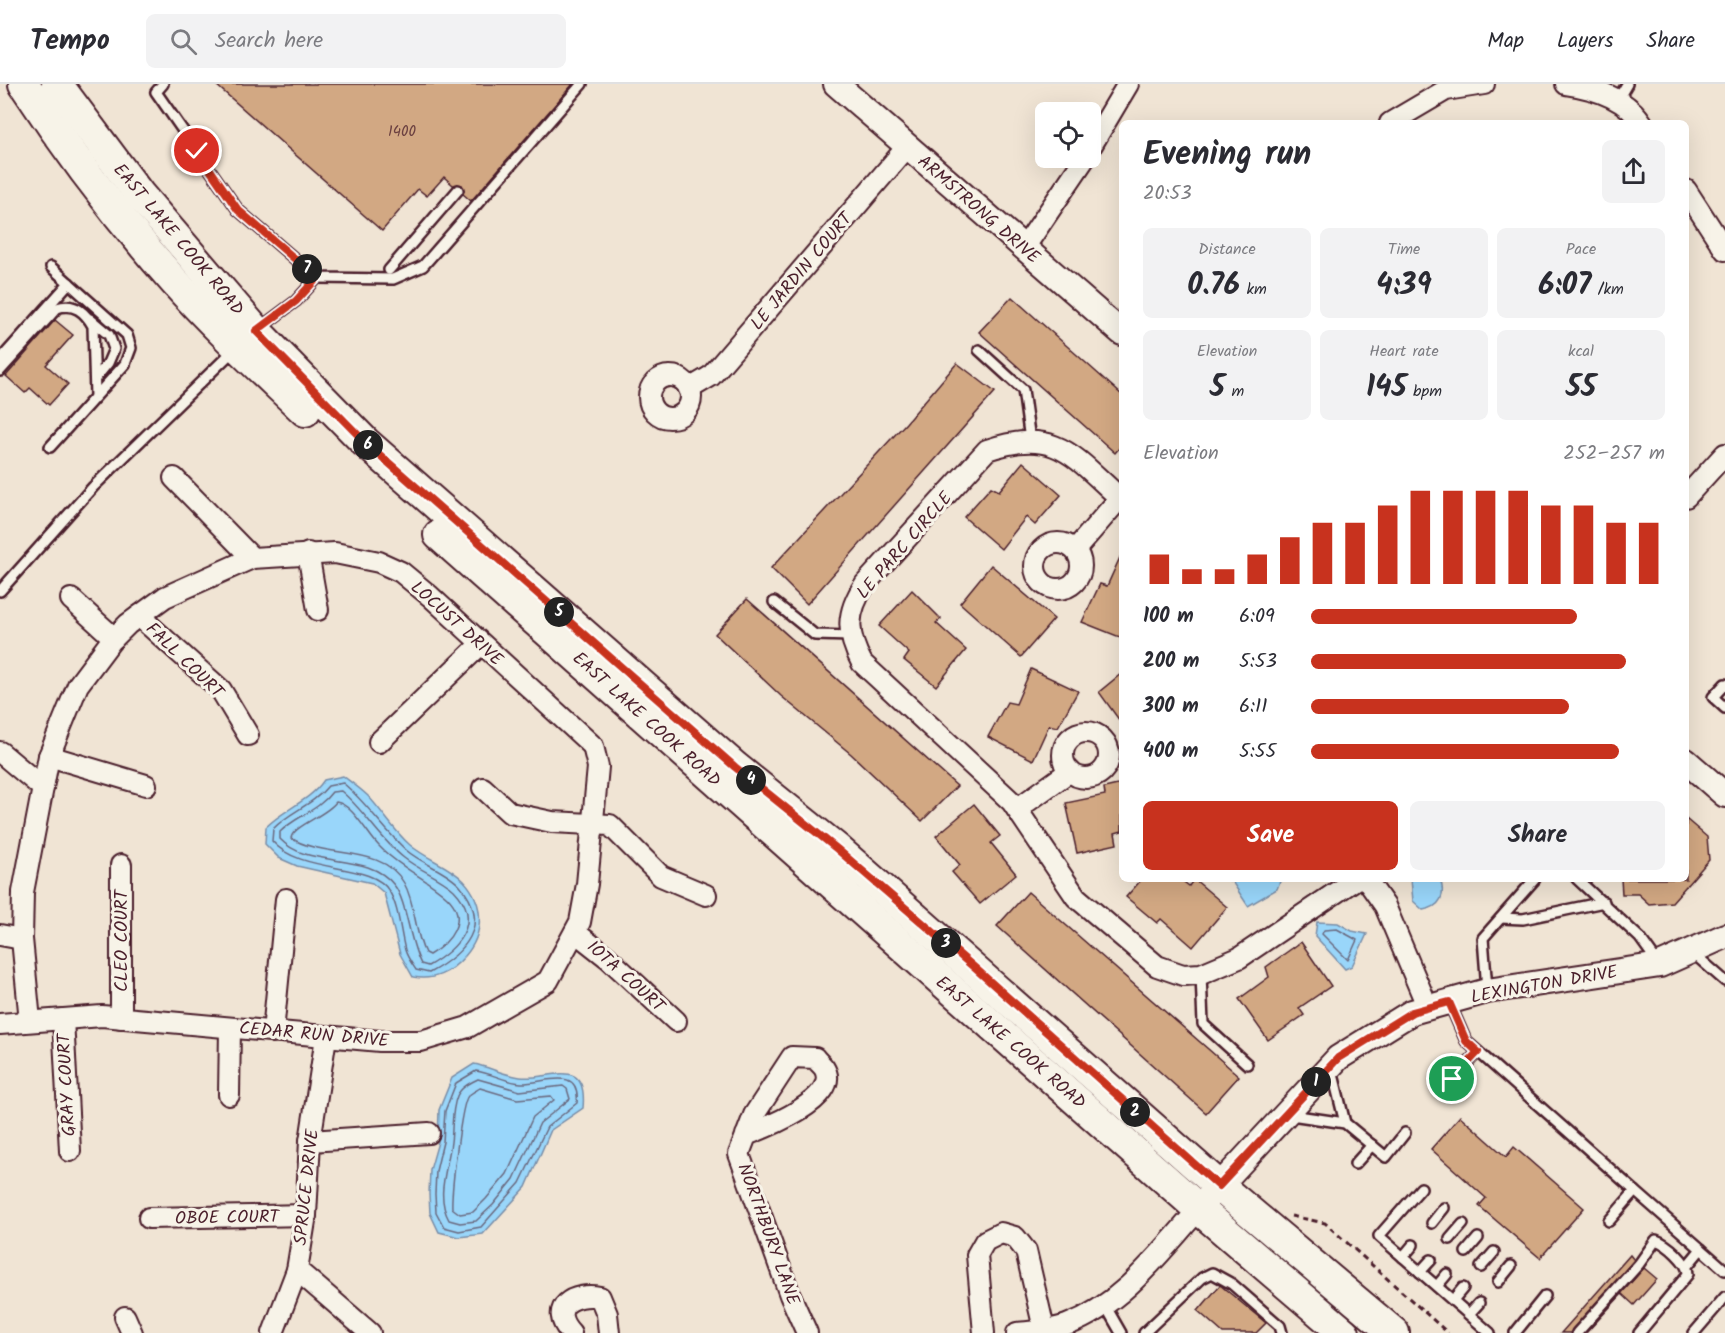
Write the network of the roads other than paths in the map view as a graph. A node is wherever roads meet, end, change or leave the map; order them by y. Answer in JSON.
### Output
{"nodes":[{"id":1,"x":24,"y":84,"type":"edge"},
{"id":2,"x":57,"y":84,"type":"edge"},
{"id":3,"x":164,"y":84,"type":"edge"},
{"id":4,"x":582,"y":84,"type":"edge"},
{"id":5,"x":836,"y":84,"type":"edge"},
{"id":6,"x":1128,"y":84,"type":"edge"},
{"id":7,"x":1484,"y":84,"type":"edge"},
{"id":8,"x":1566,"y":84,"type":"edge"},
{"id":9,"x":1622,"y":93,"type":"edge"},
{"id":10,"x":1395,"y":120,"type":"edge"},
{"id":11,"x":1640,"y":120,"type":"edge"},
{"id":12,"x":1101,"y":129,"type":"edge"},
{"id":13,"x":908,"y":147,"type":"junction"},
{"id":14,"x":1078,"y":168,"type":"edge"},
{"id":15,"x":458,"y":190,"type":"dead end"},
{"id":16,"x":1689,"y":195,"type":"edge"},
{"id":17,"x":1024,"y":248,"type":"junction"},
{"id":18,"x":1725,"y":250,"type":"edge"},
{"id":19,"x":51,"y":267,"type":"dead end"},
{"id":20,"x":389,"y":270,"type":"dead end"},
{"id":21,"x":317,"y":278,"type":"junction"},
{"id":22,"x":69,"y":283,"type":"junction"},
{"id":23,"x":87,"y":316,"type":"junction"},
{"id":24,"x":1119,"y":330,"type":"edge"},
{"id":25,"x":247,"y":339,"type":"junction"},
{"id":26,"x":979,"y":350,"type":"dead end"},
{"id":27,"x":0,"y":360,"type":"edge"},
{"id":28,"x":0,"y":371,"type":"edge"},
{"id":29,"x":95,"y":379,"type":"junction"},
{"id":30,"x":689,"y":389,"type":"dead end"},
{"id":31,"x":95,"y":396,"type":"junction"},
{"id":32,"x":1029,"y":440,"type":"junction"},
{"id":33,"x":50,"y":447,"type":"dead end"},
{"id":34,"x":1725,"y":453,"type":"edge"},
{"id":35,"x":174,"y":478,"type":"dead end"},
{"id":36,"x":1689,"y":494,"type":"edge"},
{"id":37,"x":1119,"y":497,"type":"edge"},
{"id":38,"x":1119,"y":501,"type":"edge"},
{"id":39,"x":1075,"y":549,"type":"dead end"},
{"id":40,"x":308,"y":553,"type":"junction"},
{"id":41,"x":252,"y":558,"type":"junction"},
{"id":42,"x":0,"y":591,"type":"edge"},
{"id":43,"x":71,"y":599,"type":"dead end"},
{"id":44,"x":774,"y":602,"type":"dead end"},
{"id":45,"x":318,"y":610,"type":"dead end"},
{"id":46,"x":139,"y":616,"type":"junction"},
{"id":47,"x":851,"y":636,"type":"junction"},
{"id":48,"x":114,"y":638,"type":"junction"},
{"id":49,"x":481,"y":644,"type":"junction"},
{"id":50,"x":1725,"y":684,"type":"edge"},
{"id":51,"x":1725,"y":708,"type":"edge"},
{"id":52,"x":248,"y":735,"type":"dead end"},
{"id":53,"x":379,"y":742,"type":"dead end"},
{"id":54,"x":0,"y":752,"type":"edge"},
{"id":55,"x":49,"y":756,"type":"junction"},
{"id":56,"x":1689,"y":764,"type":"edge"},
{"id":57,"x":1070,"y":771,"type":"dead end"},
{"id":58,"x":146,"y":785,"type":"dead end"},
{"id":59,"x":43,"y":788,"type":"junction"},
{"id":60,"x":483,"y":788,"type":"dead end"},
{"id":61,"x":1725,"y":795,"type":"edge"},
{"id":62,"x":1017,"y":809,"type":"junction"},
{"id":63,"x":593,"y":824,"type":"junction"},
{"id":64,"x":121,"y":865,"type":"dead end"},
{"id":65,"x":1352,"y":882,"type":"edge"},
{"id":66,"x":1368,"y":882,"type":"edge"},
{"id":67,"x":1532,"y":882,"type":"edge"},
{"id":68,"x":1581,"y":882,"type":"edge"},
{"id":69,"x":706,"y":895,"type":"dead end"},
{"id":70,"x":286,"y":899,"type":"dead end"},
{"id":71,"x":1604,"y":902,"type":"junction"},
{"id":72,"x":1501,"y":918,"type":"junction"},
{"id":73,"x":577,"y":927,"type":"junction"},
{"id":74,"x":0,"y":935,"type":"edge"},
{"id":75,"x":1725,"y":936,"type":"edge"},
{"id":76,"x":22,"y":939,"type":"junction"},
{"id":77,"x":1691,"y":951,"type":"junction"},
{"id":78,"x":1659,"y":965,"type":"junction"},
{"id":79,"x":1201,"y":974,"type":"junction"},
{"id":80,"x":1725,"y":981,"type":"edge"},
{"id":81,"x":1487,"y":991,"type":"junction"},
{"id":82,"x":1438,"y":1005,"type":"junction"},
{"id":83,"x":121,"y":1018,"type":"junction"},
{"id":84,"x":63,"y":1019,"type":"junction"},
{"id":85,"x":30,"y":1021,"type":"junction"},
{"id":86,"x":676,"y":1021,"type":"dead end"},
{"id":87,"x":0,"y":1024,"type":"edge"},
{"id":88,"x":230,"y":1028,"type":"junction"},
{"id":89,"x":273,"y":1032,"type":"junction"},
{"id":90,"x":326,"y":1037,"type":"junction"},
{"id":91,"x":1478,"y":1052,"type":"junction"},
{"id":92,"x":1247,"y":1064,"type":"dead end"},
{"id":93,"x":1331,"y":1067,"type":"junction"},
{"id":94,"x":1452,"y":1079,"type":"dead end"},
{"id":95,"x":229,"y":1095,"type":"dead end"},
{"id":96,"x":1286,"y":1114,"type":"junction"},
{"id":97,"x":1345,"y":1123,"type":"junction"},
{"id":98,"x":429,"y":1133,"type":"dead end"},
{"id":99,"x":1405,"y":1133,"type":"dead end"},
{"id":100,"x":746,"y":1135,"type":"dead end"},
{"id":101,"x":310,"y":1142,"type":"junction"},
{"id":102,"x":1372,"y":1145,"type":"junction"},
{"id":103,"x":70,"y":1151,"type":"dead end"},
{"id":104,"x":1355,"y":1164,"type":"dead end"},
{"id":105,"x":1219,"y":1186,"type":"junction"},
{"id":106,"x":1421,"y":1188,"type":"dead end"},
{"id":107,"x":1635,"y":1191,"type":"junction"},
{"id":108,"x":1444,"y":1208,"type":"dead end"},
{"id":109,"x":1199,"y":1209,"type":"junction"},
{"id":110,"x":306,"y":1215,"type":"junction"},
{"id":111,"x":149,"y":1218,"type":"dead end"},
{"id":112,"x":1609,"y":1221,"type":"dead end"},
{"id":113,"x":1432,"y":1223,"type":"dead end"},
{"id":114,"x":1463,"y":1224,"type":"dead end"},
{"id":115,"x":1478,"y":1238,"type":"dead end"},
{"id":116,"x":1450,"y":1239,"type":"dead end"},
{"id":117,"x":1413,"y":1245,"type":"dead end"},
{"id":118,"x":1701,"y":1249,"type":"junction"},
{"id":119,"x":1466,"y":1252,"type":"dead end"},
{"id":120,"x":1494,"y":1252,"type":"dead end"},
{"id":121,"x":1403,"y":1257,"type":"junction"},
{"id":122,"x":1431,"y":1260,"type":"dead end"},
{"id":123,"x":1511,"y":1266,"type":"dead end"},
{"id":124,"x":1686,"y":1266,"type":"junction"},
{"id":125,"x":1481,"y":1267,"type":"dead end"},
{"id":126,"x":297,"y":1270,"type":"junction"},
{"id":127,"x":1725,"y":1270,"type":"edge"},
{"id":128,"x":1420,"y":1272,"type":"junction"},
{"id":129,"x":1447,"y":1274,"type":"dead end"},
{"id":130,"x":1497,"y":1282,"type":"dead end"},
{"id":131,"x":1437,"y":1286,"type":"junction"},
{"id":132,"x":1463,"y":1288,"type":"dead end"},
{"id":133,"x":1545,"y":1296,"type":"dead end"},
{"id":134,"x":1452,"y":1300,"type":"junction"},
{"id":135,"x":1724,"y":1302,"type":"edge"},
{"id":136,"x":1479,"y":1303,"type":"dead end"},
{"id":137,"x":1105,"y":1305,"type":"junction"},
{"id":138,"x":1468,"y":1314,"type":"junction"},
{"id":139,"x":1044,"y":1329,"type":"junction"},
{"id":140,"x":273,"y":1333,"type":"edge"},
{"id":141,"x":370,"y":1333,"type":"edge"},
{"id":142,"x":571,"y":1333,"type":"edge"},
{"id":143,"x":609,"y":1333,"type":"edge"},
{"id":144,"x":807,"y":1333,"type":"edge"},
{"id":145,"x":984,"y":1333,"type":"edge"},
{"id":146,"x":1018,"y":1333,"type":"edge"},
{"id":147,"x":1121,"y":1333,"type":"edge"},
{"id":148,"x":1144,"y":1333,"type":"edge"},
{"id":149,"x":1282,"y":1333,"type":"edge"},
{"id":150,"x":1344,"y":1333,"type":"edge"},
{"id":151,"x":1394,"y":1333,"type":"edge"},
{"id":152,"x":1490,"y":1333,"type":"edge"},
{"id":153,"x":1515,"y":1333,"type":"edge"},
{"id":154,"x":1577,"y":1333,"type":"edge"},
{"id":155,"x":1639,"y":1333,"type":"edge"},
{"id":156,"x":1694,"y":1333,"type":"edge"}],
"edges":[{"from":1,"to":25,"type":"main road","name":"EAST LAKE COOK ROAD"},
{"from":2,"to":25,"type":"main road","name":"EAST LAKE COOK ROAD"},
{"from":3,"to":21,"type":"lane"},
{"from":4,"to":21,"type":"lane"},
{"from":5,"to":13,"type":"street","name":"ARMSTRONG DRIVE"},
{"from":6,"to":12,"type":"street"},
{"from":7,"to":10,"type":"street"},
{"from":8,"to":9,"type":"street"},
{"from":9,"to":11,"type":"street"},
{"from":13,"to":17,"type":"street","name":"ARMSTRONG DRIVE"},
{"from":13,"to":30,"type":"street","name":"LE JARDIN COURT"},
{"from":14,"to":17,"type":"street"},
{"from":15,"to":20,"type":"lane"},
{"from":16,"to":18,"type":"street"},
{"from":17,"to":24,"type":"street","name":"ARMSTRONG DRIVE"},
{"from":19,"to":22,"type":"lane"},
{"from":21,"to":25,"type":"lane"},
{"from":22,"to":27,"type":"lane"},
{"from":22,"to":31,"type":"lane"},
{"from":23,"to":28,"type":"lane"},
{"from":23,"to":29,"type":"lane"},
{"from":23,"to":29,"type":"lane"},
{"from":25,"to":42,"type":"lane"},
{"from":25,"to":105,"type":"main road","name":"EAST LAKE COOK ROAD"},
{"from":25,"to":109,"type":"main road","name":"EAST LAKE COOK ROAD"},
{"from":26,"to":32,"type":"lane"},
{"from":29,"to":31,"type":"lane"},
{"from":31,"to":33,"type":"lane"},
{"from":32,"to":37,"type":"street","name":"LE PARC CIRCLE"},
{"from":32,"to":47,"type":"street","name":"LE PARC CIRCLE"},
{"from":34,"to":36,"type":"street"},
{"from":35,"to":41,"type":"street"},
{"from":38,"to":39,"type":"street","name":"LE PARC CIRCLE"},
{"from":40,"to":41,"type":"street","name":"LOCUST DRIVE"},
{"from":40,"to":45,"type":"street"},
{"from":40,"to":49,"type":"street","name":"LOCUST DRIVE"},
{"from":41,"to":46,"type":"street","name":"LOCUST DRIVE"},
{"from":43,"to":48,"type":"street"},
{"from":44,"to":47,"type":"lane"},
{"from":46,"to":48,"type":"street","name":"LOCUST DRIVE"},
{"from":46,"to":52,"type":"street","name":"FALL COURT"},
{"from":47,"to":62,"type":"street","name":"LE PARC CIRCLE"},
{"from":48,"to":55,"type":"street","name":"LOCUST DRIVE"},
{"from":49,"to":53,"type":"street"},
{"from":49,"to":63,"type":"street","name":"LOCUST DRIVE"},
{"from":50,"to":51,"type":"lane"},
{"from":54,"to":59,"type":"street"},
{"from":55,"to":58,"type":"street"},
{"from":55,"to":59,"type":"street","name":"LOCUST DRIVE"},
{"from":56,"to":61,"type":"street"},
{"from":57,"to":62,"type":"street"},
{"from":59,"to":76,"type":"street","name":"LOCUST DRIVE"},
{"from":60,"to":63,"type":"street"},
{"from":62,"to":79,"type":"street","name":"LE PARC CIRCLE"},
{"from":63,"to":69,"type":"street"},
{"from":63,"to":73,"type":"street","name":"LOCUST DRIVE"},
{"from":64,"to":83,"type":"street","name":"CLEO COURT"},
{"from":65,"to":79,"type":"street","name":"LE PARC CIRCLE"},
{"from":66,"to":82,"type":"street"},
{"from":67,"to":72,"type":"lane"},
{"from":68,"to":71,"type":"lane"},
{"from":70,"to":89,"type":"street"},
{"from":71,"to":72,"type":"lane"},
{"from":71,"to":78,"type":"lane"},
{"from":72,"to":81,"type":"lane"},
{"from":73,"to":86,"type":"street","name":"IOTA COURT"},
{"from":73,"to":90,"type":"street","name":"CEDAR RUN DRIVE"},
{"from":74,"to":76,"type":"street"},
{"from":75,"to":77,"type":"street","name":"LEXINGTON DRIVE"},
{"from":76,"to":85,"type":"street","name":"LOCUST DRIVE"},
{"from":77,"to":78,"type":"street","name":"LEXINGTON DRIVE"},
{"from":77,"to":80,"type":"lane"},
{"from":78,"to":81,"type":"street","name":"LEXINGTON DRIVE"},
{"from":79,"to":92,"type":"lane"},
{"from":81,"to":82,"type":"street","name":"LEXINGTON DRIVE"},
{"from":82,"to":91,"type":"lane"},
{"from":82,"to":93,"type":"street","name":"LEXINGTON DRIVE"},
{"from":83,"to":84,"type":"street","name":"CEDAR RUN DRIVE"},
{"from":83,"to":88,"type":"street","name":"CEDAR RUN DRIVE"},
{"from":84,"to":85,"type":"street","name":"CEDAR RUN DRIVE"},
{"from":84,"to":103,"type":"street","name":"GRAY COURT"},
{"from":85,"to":87,"type":"street","name":"CEDAR RUN DRIVE"},
{"from":88,"to":89,"type":"street","name":"CEDAR RUN DRIVE"},
{"from":88,"to":95,"type":"street"},
{"from":89,"to":90,"type":"street","name":"CEDAR RUN DRIVE"},
{"from":90,"to":101,"type":"street","name":"SPRUCE DRIVE"},
{"from":91,"to":94,"type":"lane"},
{"from":91,"to":107,"type":"lane"},
{"from":93,"to":96,"type":"street","name":"LEXINGTON DRIVE"},
{"from":93,"to":97,"type":"lane"},
{"from":96,"to":97,"type":"lane"},
{"from":96,"to":105,"type":"street","name":"LEXINGTON DRIVE"},
{"from":97,"to":102,"type":"lane"},
{"from":98,"to":101,"type":"street"},
{"from":99,"to":102,"type":"lane"},
{"from":100,"to":144,"type":"street","name":"NORTHBURY LANE"},
{"from":101,"to":110,"type":"street","name":"SPRUCE DRIVE"},
{"from":102,"to":104,"type":"lane"},
{"from":105,"to":109,"type":"street","name":"LEXINGTON DRIVE"},
{"from":105,"to":151,"type":"main road","name":"EAST LAKE COOK ROAD"},
{"from":106,"to":121,"type":"lane"},
{"from":107,"to":112,"type":"lane"},
{"from":107,"to":118,"type":"lane"},
{"from":108,"to":113,"type":"lane"},
{"from":109,"to":137,"type":"street","name":"LEXINGTON DRIVE"},
{"from":109,"to":150,"type":"main road","name":"EAST LAKE COOK ROAD"},
{"from":110,"to":111,"type":"street","name":"OBOE COURT"},
{"from":110,"to":126,"type":"street","name":"SPRUCE DRIVE"},
{"from":114,"to":116,"type":"lane"},
{"from":115,"to":119,"type":"lane"},
{"from":117,"to":121,"type":"lane"},
{"from":118,"to":124,"type":"lane"},
{"from":118,"to":127,"type":"lane"},
{"from":120,"to":125,"type":"lane"},
{"from":121,"to":128,"type":"lane"},
{"from":122,"to":128,"type":"lane"},
{"from":123,"to":130,"type":"lane"},
{"from":124,"to":154,"type":"lane"},
{"from":124,"to":155,"type":"lane"},
{"from":126,"to":140,"type":"street","name":"SPRUCE DRIVE"},
{"from":126,"to":141,"type":"street"},
{"from":128,"to":131,"type":"lane"},
{"from":129,"to":131,"type":"lane"},
{"from":131,"to":134,"type":"lane"},
{"from":132,"to":134,"type":"lane"},
{"from":133,"to":153,"type":"lane"},
{"from":134,"to":138,"type":"lane"},
{"from":135,"to":156,"type":"lane"},
{"from":136,"to":138,"type":"lane"},
{"from":137,"to":139,"type":"street","name":"LEXINGTON DRIVE"},
{"from":137,"to":147,"type":"lane"},
{"from":138,"to":152,"type":"lane"},
{"from":139,"to":145,"type":"street"},
{"from":139,"to":146,"type":"street","name":"LEXINGTON DRIVE"},
{"from":142,"to":143,"type":"street"},
{"from":148,"to":149,"type":"lane"}]}
